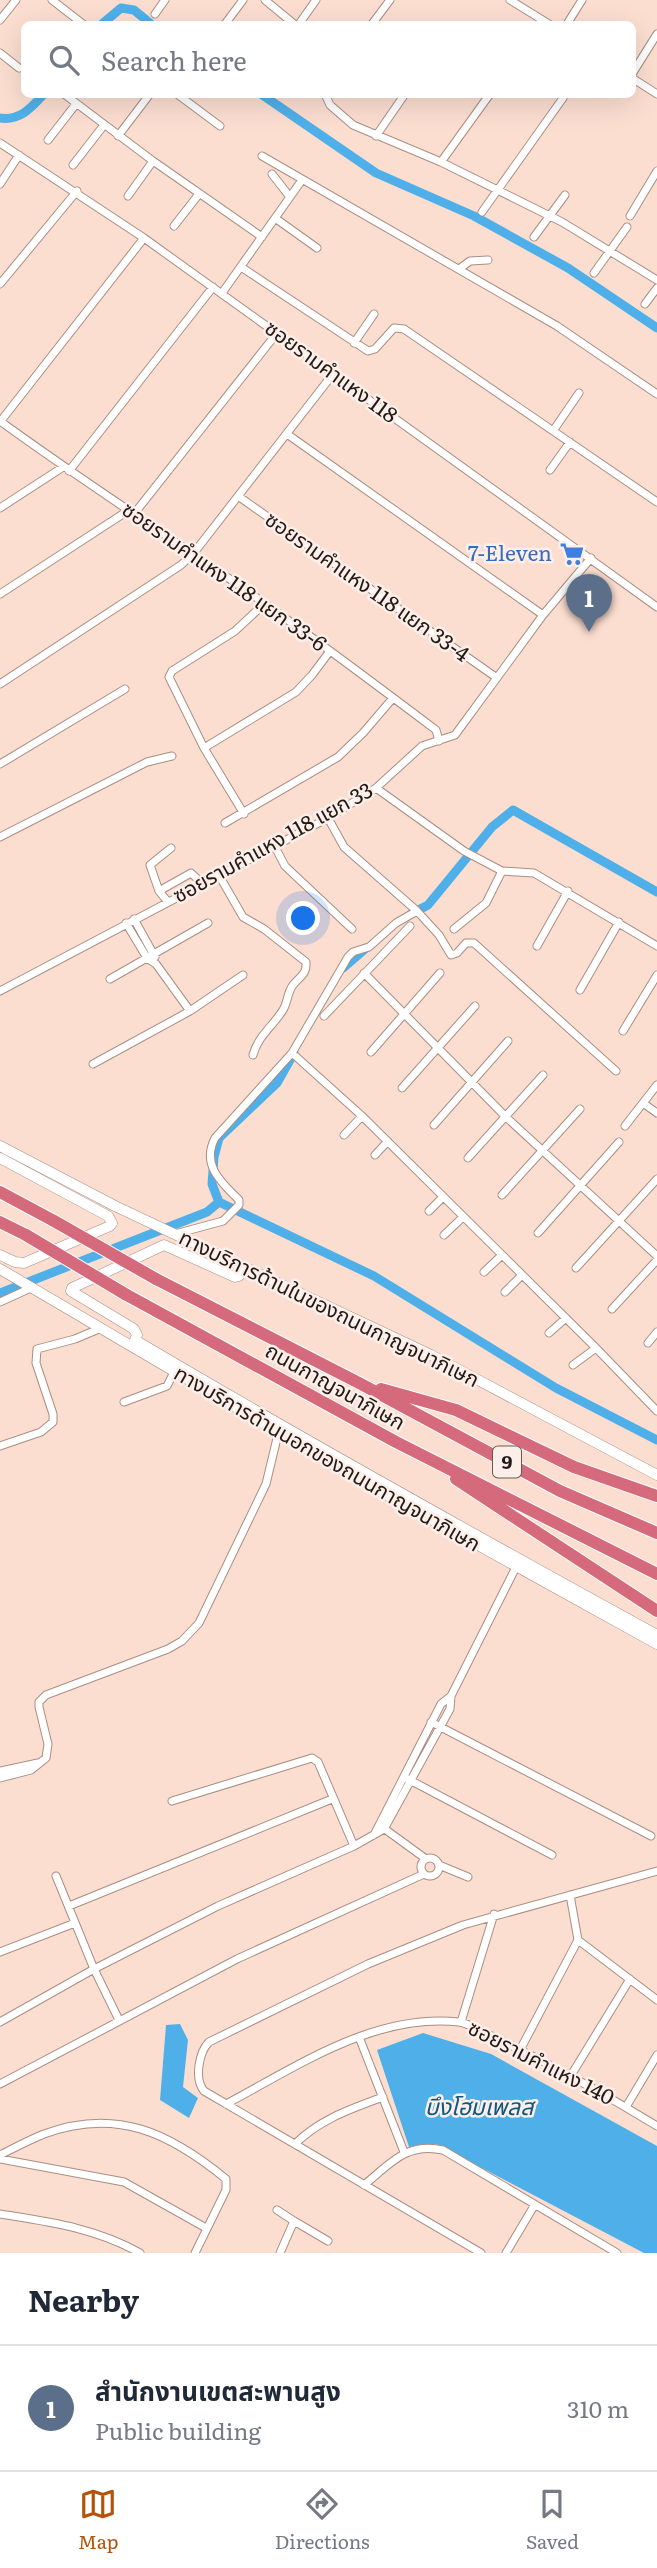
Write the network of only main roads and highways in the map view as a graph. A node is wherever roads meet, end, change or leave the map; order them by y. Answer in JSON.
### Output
{"nodes":[{"id":1,"x":0,"y":1146,"type":"edge"},
{"id":2,"x":0,"y":1157,"type":"edge"},
{"id":3,"x":0,"y":1192,"type":"edge"},
{"id":4,"x":0,"y":1222,"type":"edge"},
{"id":5,"x":0,"y":1255,"type":"edge"},
{"id":6,"x":0,"y":1262,"type":"edge"},
{"id":7,"x":244,"y":1268,"type":"junction"},
{"id":8,"x":6,"y":1270,"type":"edge"},
{"id":9,"x":36,"y":1285,"type":"junction"},
{"id":10,"x":135,"y":1340,"type":"junction"},
{"id":11,"x":361,"y":1384,"type":"junction"},
{"id":12,"x":396,"y":1442,"type":"junction"},
{"id":13,"x":657,"y":1475,"type":"edge"},
{"id":14,"x":657,"y":1496,"type":"edge"},
{"id":15,"x":657,"y":1533,"type":"edge"},
{"id":16,"x":657,"y":1574,"type":"edge"},
{"id":17,"x":657,"y":1611,"type":"edge"},
{"id":18,"x":657,"y":1635,"type":"edge"},
{"id":19,"x":657,"y":1644,"type":"edge"}],
"edges":[{"from":1,"to":7,"type":"main road","name":"ทางบริการด้านในของถนนกาญจนาภิเษก"},
{"from":2,"to":5,"type":"main road"},
{"from":3,"to":11,"type":"highway","name":"ถนนกาญจนาภิเษก","number":"9","bridge":true},
{"from":4,"to":12,"type":"highway","name":"ถนนกาญจนาภิเษก","number":"9","bridge":true},
{"from":6,"to":8,"type":"main road","name":"ทางบริการด้านนอกของถนนกาญจนาภิเษก"},
{"from":7,"to":10,"type":"main road"},
{"from":7,"to":13,"type":"main road","name":"ทางบริการด้านในของถนนกาญจนาภิเษก"},
{"from":8,"to":9,"type":"main road","name":"ทางบริการด้านนอกของถนนกาญจนาภิเษก"},
{"from":9,"to":10,"type":"main road"},
{"from":9,"to":19,"type":"main road","name":"ทางบริการด้านนอกของถนนกาญจนาภิเษก"},
{"from":10,"to":18,"type":"main road"},
{"from":11,"to":14,"type":"highway"},
{"from":11,"to":15,"type":"highway","name":"ถนนกาญจนาภิเษก","number":"9"},
{"from":12,"to":16,"type":"highway","name":"ถนนกาญจนาภิเษก","number":"9"},
{"from":12,"to":17,"type":"highway"}]}
